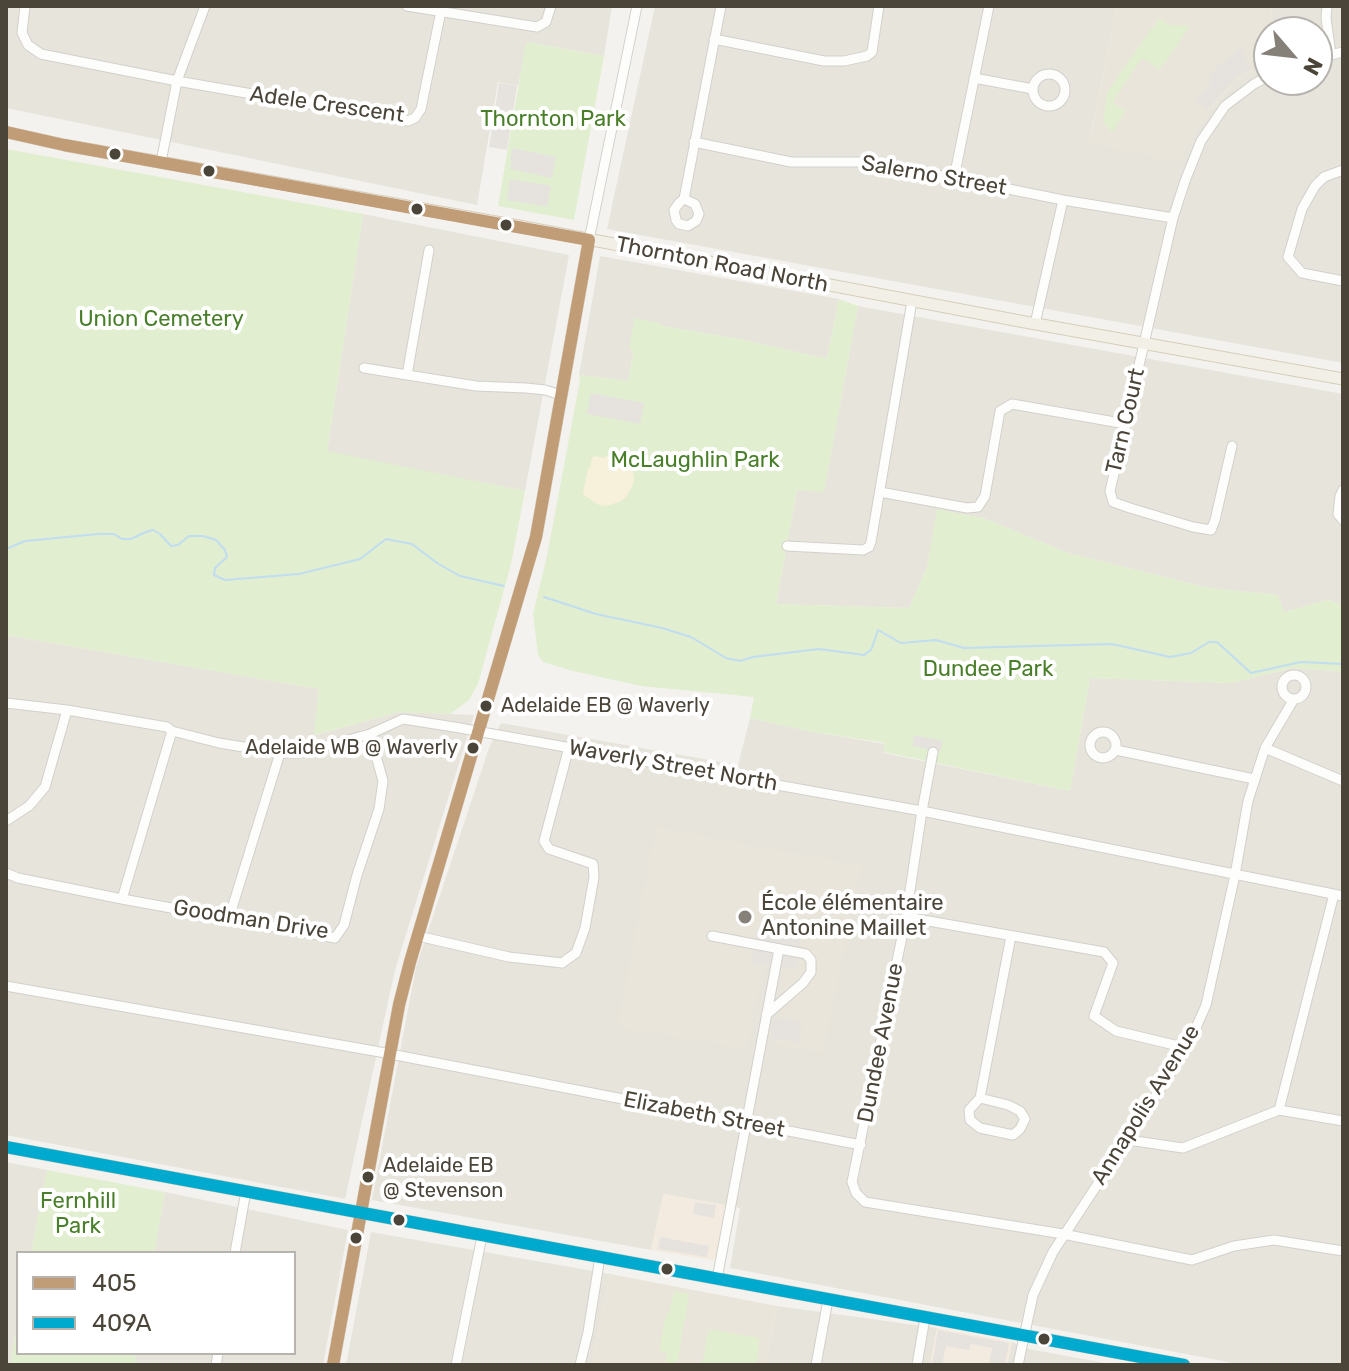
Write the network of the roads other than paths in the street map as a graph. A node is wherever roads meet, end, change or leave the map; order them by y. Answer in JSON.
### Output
{"nodes":[{"id":1,"x":25,"y":6,"type":"edge"},
{"id":2,"x":205,"y":6,"type":"edge"},
{"id":3,"x":407,"y":6,"type":"edge"},
{"id":4,"x":551,"y":6,"type":"edge"},
{"id":5,"x":637,"y":6,"type":"edge"},
{"id":6,"x":721,"y":6,"type":"edge"},
{"id":7,"x":879,"y":6,"type":"edge"},
{"id":8,"x":989,"y":6,"type":"edge"},
{"id":9,"x":441,"y":11,"type":"junction"},
{"id":10,"x":714,"y":39,"type":"junction"},
{"id":11,"x":974,"y":78,"type":"junction"},
{"id":12,"x":177,"y":81,"type":"junction"},
{"id":13,"x":1253,"y":85,"type":"edge"},
{"id":14,"x":1033,"y":89,"type":"dead end"},
{"id":15,"x":6,"y":132,"type":"edge"},
{"id":16,"x":694,"y":142,"type":"junction"},
{"id":17,"x":161,"y":162,"type":"junction"},
{"id":18,"x":1343,"y":170,"type":"edge"},
{"id":19,"x":954,"y":178,"type":"junction"},
{"id":20,"x":684,"y":199,"type":"dead end"},
{"id":21,"x":1063,"y":200,"type":"junction"},
{"id":22,"x":1173,"y":218,"type":"junction"},
{"id":23,"x":589,"y":240,"type":"junction"},
{"id":24,"x":429,"y":250,"type":"dead end"},
{"id":25,"x":1343,"y":281,"type":"edge"},
{"id":26,"x":912,"y":301,"type":"junction"},
{"id":27,"x":1035,"y":324,"type":"junction"},
{"id":28,"x":1143,"y":343,"type":"junction"},
{"id":29,"x":364,"y":368,"type":"dead end"},
{"id":30,"x":407,"y":375,"type":"junction"},
{"id":31,"x":1343,"y":379,"type":"edge"},
{"id":32,"x":561,"y":395,"type":"junction"},
{"id":33,"x":1126,"y":424,"type":"junction"},
{"id":34,"x":1232,"y":446,"type":"dead end"},
{"id":35,"x":1343,"y":490,"type":"edge"},
{"id":36,"x":880,"y":492,"type":"junction"},
{"id":37,"x":1343,"y":520,"type":"edge"},
{"id":38,"x":787,"y":546,"type":"dead end"},
{"id":39,"x":1294,"y":699,"type":"dead end"},
{"id":40,"x":6,"y":703,"type":"edge"},
{"id":41,"x":67,"y":710,"type":"junction"},
{"id":42,"x":172,"y":731,"type":"junction"},
{"id":43,"x":479,"y":731,"type":"junction"},
{"id":44,"x":370,"y":734,"type":"junction"},
{"id":45,"x":569,"y":747,"type":"junction"},
{"id":46,"x":1265,"y":748,"type":"junction"},
{"id":47,"x":1116,"y":750,"type":"dead end"},
{"id":48,"x":933,"y":752,"type":"dead end"},
{"id":49,"x":280,"y":753,"type":"junction"},
{"id":50,"x":1254,"y":779,"type":"junction"},
{"id":51,"x":1343,"y":781,"type":"edge"},
{"id":52,"x":922,"y":811,"type":"junction"},
{"id":53,"x":6,"y":821,"type":"edge"},
{"id":54,"x":6,"y":873,"type":"edge"},
{"id":55,"x":1235,"y":875,"type":"junction"},
{"id":56,"x":1338,"y":895,"type":"edge"},
{"id":57,"x":122,"y":899,"type":"junction"},
{"id":58,"x":906,"y":917,"type":"junction"},
{"id":59,"x":229,"y":918,"type":"junction"},
{"id":60,"x":418,"y":936,"type":"junction"},
{"id":61,"x":712,"y":936,"type":"dead end"},
{"id":62,"x":1011,"y":936,"type":"junction"},
{"id":63,"x":779,"y":949,"type":"junction"},
{"id":64,"x":6,"y":986,"type":"edge"},
{"id":65,"x":766,"y":1015,"type":"junction"},
{"id":66,"x":1187,"y":1048,"type":"junction"},
{"id":67,"x":390,"y":1054,"type":"junction"},
{"id":68,"x":980,"y":1098,"type":"junction"},
{"id":69,"x":1279,"y":1110,"type":"junction"},
{"id":70,"x":1343,"y":1121,"type":"edge"},
{"id":71,"x":747,"y":1123,"type":"junction"},
{"id":72,"x":1128,"y":1140,"type":"junction"},
{"id":73,"x":861,"y":1145,"type":"junction"},
{"id":74,"x":6,"y":1147,"type":"edge"},
{"id":75,"x":246,"y":1191,"type":"junction"},
{"id":76,"x":361,"y":1212,"type":"junction"},
{"id":77,"x":1063,"y":1234,"type":"junction"},
{"id":78,"x":482,"y":1236,"type":"junction"},
{"id":79,"x":235,"y":1251,"type":"edge"},
{"id":80,"x":1343,"y":1251,"type":"edge"},
{"id":81,"x":600,"y":1257,"type":"junction"},
{"id":82,"x":717,"y":1279,"type":"junction"},
{"id":83,"x":828,"y":1300,"type":"junction"},
{"id":84,"x":925,"y":1318,"type":"junction"},
{"id":85,"x":1024,"y":1335,"type":"junction"},
{"id":86,"x":1139,"y":1361,"type":"edge"},
{"id":87,"x":333,"y":1365,"type":"edge"},
{"id":88,"x":456,"y":1365,"type":"edge"},
{"id":89,"x":580,"y":1365,"type":"edge"},
{"id":90,"x":816,"y":1365,"type":"edge"},
{"id":91,"x":917,"y":1365,"type":"edge"},
{"id":92,"x":1018,"y":1365,"type":"edge"},
{"id":93,"x":1184,"y":1365,"type":"edge"}],
"edges":[{"from":1,"to":12,"type":"street"},
{"from":2,"to":12,"type":"street"},
{"from":3,"to":9,"type":"street"},
{"from":4,"to":9,"type":"street"},
{"from":5,"to":23,"type":"street"},
{"from":6,"to":10,"type":"street"},
{"from":7,"to":10,"type":"street"},
{"from":8,"to":11,"type":"street"},
{"from":9,"to":12,"type":"street","name":"Adele Crescent"},
{"from":10,"to":16,"type":"street"},
{"from":11,"to":14,"type":"street"},
{"from":11,"to":19,"type":"street"},
{"from":12,"to":17,"type":"street"},
{"from":13,"to":22,"type":"street","name":"Tarn Court"},
{"from":15,"to":17,"type":"main road","name":"Thornton Road North"},
{"from":16,"to":19,"type":"street","name":"Salerno Street"},
{"from":16,"to":20,"type":"street"},
{"from":17,"to":23,"type":"main road","name":"Thornton Road North"},
{"from":18,"to":25,"type":"street"},
{"from":19,"to":21,"type":"street","name":"Salerno Street"},
{"from":21,"to":22,"type":"street","name":"Salerno Street"},
{"from":21,"to":27,"type":"street"},
{"from":22,"to":28,"type":"street","name":"Tarn Court"},
{"from":23,"to":26,"type":"main road","name":"Thornton Road North"},
{"from":23,"to":32,"type":"main road"},
{"from":24,"to":30,"type":"street"},
{"from":26,"to":27,"type":"main road","name":"Thornton Road North"},
{"from":26,"to":36,"type":"street"},
{"from":27,"to":28,"type":"main road","name":"Thornton Road North"},
{"from":28,"to":31,"type":"main road","name":"Thornton Road North"},
{"from":28,"to":33,"type":"street","name":"Tarn Court"},
{"from":29,"to":30,"type":"street"},
{"from":30,"to":32,"type":"street"},
{"from":32,"to":43,"type":"main road"},
{"from":33,"to":34,"type":"street","name":"Tarn Court"},
{"from":33,"to":36,"type":"street"},
{"from":35,"to":37,"type":"street"},
{"from":36,"to":38,"type":"street"},
{"from":39,"to":46,"type":"street","name":"Annapolis Avenue"},
{"from":40,"to":41,"type":"street","name":"Waverly Street North"},
{"from":41,"to":42,"type":"street","name":"Waverly Street North"},
{"from":41,"to":53,"type":"street"},
{"from":42,"to":49,"type":"street","name":"Waverly Street North"},
{"from":42,"to":57,"type":"street"},
{"from":43,"to":44,"type":"street","name":"Waverly Street North"},
{"from":43,"to":45,"type":"street","name":"Waverly Street North"},
{"from":43,"to":60,"type":"main road"},
{"from":44,"to":49,"type":"street","name":"Waverly Street North"},
{"from":44,"to":59,"type":"street","name":"Goodman Drive"},
{"from":45,"to":52,"type":"street","name":"Waverly Street North"},
{"from":45,"to":60,"type":"street"},
{"from":46,"to":50,"type":"street","name":"Annapolis Avenue"},
{"from":46,"to":51,"type":"street"},
{"from":47,"to":50,"type":"street"},
{"from":48,"to":52,"type":"street","name":"Dundee Avenue"},
{"from":49,"to":59,"type":"street"},
{"from":50,"to":55,"type":"street","name":"Annapolis Avenue"},
{"from":52,"to":55,"type":"street","name":"Waverly Street North"},
{"from":52,"to":58,"type":"street","name":"Dundee Avenue"},
{"from":54,"to":57,"type":"street","name":"Goodman Drive"},
{"from":55,"to":56,"type":"street","name":"Waverly Street North"},
{"from":55,"to":66,"type":"street","name":"Annapolis Avenue"},
{"from":56,"to":69,"type":"street"},
{"from":57,"to":59,"type":"street","name":"Goodman Drive"},
{"from":58,"to":62,"type":"street"},
{"from":58,"to":73,"type":"street","name":"Dundee Avenue"},
{"from":60,"to":67,"type":"main road"},
{"from":61,"to":63,"type":"street"},
{"from":62,"to":66,"type":"street"},
{"from":62,"to":68,"type":"street"},
{"from":63,"to":65,"type":"street"},
{"from":63,"to":65,"type":"street"},
{"from":64,"to":67,"type":"street","name":"Elizabeth Street"},
{"from":65,"to":71,"type":"street"},
{"from":66,"to":72,"type":"street","name":"Annapolis Avenue"},
{"from":67,"to":71,"type":"street","name":"Elizabeth Street"},
{"from":67,"to":76,"type":"main road"},
{"from":68,"to":68,"type":"street"},
{"from":69,"to":70,"type":"street"},
{"from":69,"to":72,"type":"street"},
{"from":71,"to":73,"type":"street","name":"Elizabeth Street"},
{"from":71,"to":82,"type":"street"},
{"from":72,"to":77,"type":"street","name":"Annapolis Avenue"},
{"from":73,"to":77,"type":"street"},
{"from":74,"to":75,"type":"main road"},
{"from":75,"to":76,"type":"main road"},
{"from":75,"to":79,"type":"street"},
{"from":76,"to":78,"type":"main road"},
{"from":76,"to":87,"type":"main road"},
{"from":77,"to":80,"type":"street"},
{"from":77,"to":85,"type":"street","name":"Annapolis Avenue"},
{"from":78,"to":81,"type":"main road"},
{"from":78,"to":88,"type":"street"},
{"from":81,"to":82,"type":"main road"},
{"from":81,"to":89,"type":"street"},
{"from":82,"to":83,"type":"main road"},
{"from":83,"to":84,"type":"main road"},
{"from":83,"to":90,"type":"street"},
{"from":84,"to":85,"type":"main road"},
{"from":84,"to":91,"type":"street"},
{"from":85,"to":86,"type":"main road"},
{"from":85,"to":92,"type":"street","name":"Annapolis Avenue"},
{"from":86,"to":93,"type":"main road"}]}
